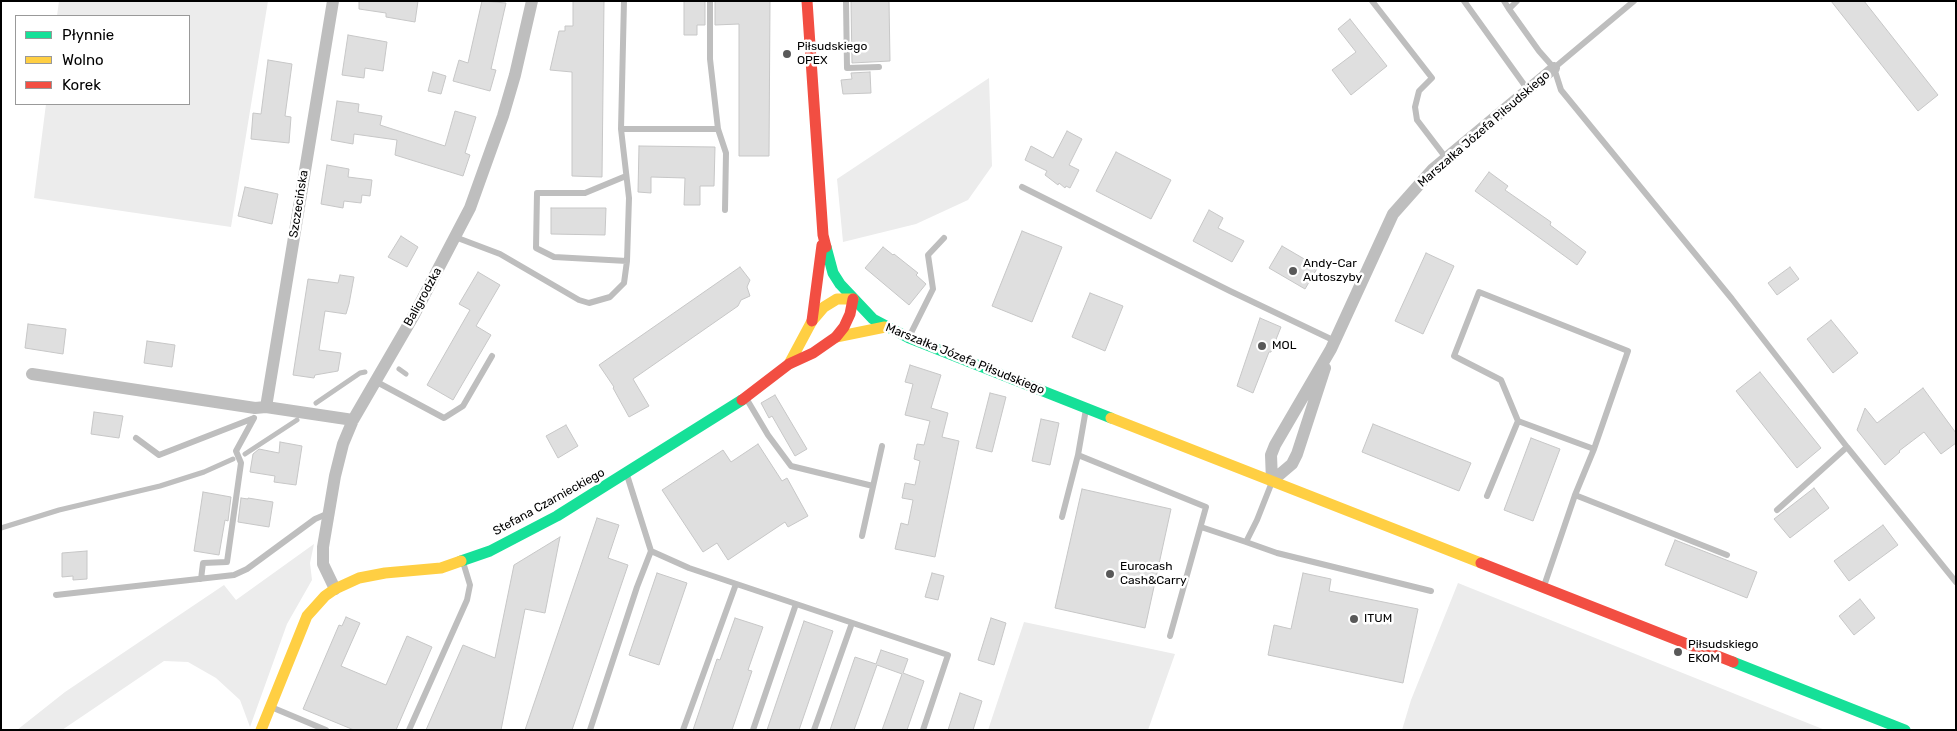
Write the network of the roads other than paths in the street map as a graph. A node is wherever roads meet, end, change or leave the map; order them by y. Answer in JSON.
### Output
{"nodes":[{"id":1,"x":333,"y":1,"type":"edge"},
{"id":2,"x":532,"y":1,"type":"edge"},
{"id":3,"x":624,"y":1,"type":"edge"},
{"id":4,"x":710,"y":1,"type":"edge"},
{"id":5,"x":807,"y":1,"type":"edge"},
{"id":6,"x":846,"y":1,"type":"edge"},
{"id":7,"x":1372,"y":1,"type":"edge"},
{"id":8,"x":1464,"y":1,"type":"edge"},
{"id":9,"x":1504,"y":1,"type":"edge"},
{"id":10,"x":1518,"y":1,"type":"edge"},
{"id":11,"x":1634,"y":1,"type":"edge"},
{"id":12,"x":1509,"y":9,"type":"junction"},
{"id":13,"x":879,"y":67,"type":"dead end"},
{"id":14,"x":1554,"y":68,"type":"junction"},
{"id":15,"x":1528,"y":90,"type":"junction"},
{"id":16,"x":718,"y":128,"type":"junction"},
{"id":17,"x":621,"y":129,"type":"junction"},
{"id":18,"x":1446,"y":158,"type":"junction"},
{"id":19,"x":626,"y":176,"type":"junction"},
{"id":20,"x":1022,"y":187,"type":"dead end"},
{"id":21,"x":725,"y":210,"type":"dead end"},
{"id":22,"x":823,"y":235,"type":"junction"},
{"id":23,"x":455,"y":237,"type":"junction"},
{"id":24,"x":944,"y":238,"type":"dead end"},
{"id":25,"x":627,"y":261,"type":"junction"},
{"id":26,"x":853,"y":299,"type":"junction"},
{"id":27,"x":812,"y":321,"type":"junction"},
{"id":28,"x":885,"y":327,"type":"junction"},
{"id":29,"x":836,"y":336,"type":"junction"},
{"id":30,"x":909,"y":338,"type":"junction"},
{"id":31,"x":1333,"y":345,"type":"junction"},
{"id":32,"x":492,"y":356,"type":"dead end"},
{"id":33,"x":789,"y":364,"type":"junction"},
{"id":34,"x":32,"y":374,"type":"dead end"},
{"id":35,"x":374,"y":381,"type":"junction"},
{"id":36,"x":746,"y":397,"type":"junction"},
{"id":37,"x":266,"y":407,"type":"junction"},
{"id":38,"x":1086,"y":408,"type":"junction"},
{"id":39,"x":254,"y":418,"type":"junction"},
{"id":40,"x":352,"y":420,"type":"junction"},
{"id":41,"x":1518,"y":420,"type":"junction"},
{"id":42,"x":136,"y":438,"type":"dead end"},
{"id":43,"x":882,"y":446,"type":"dead end"},
{"id":44,"x":1847,"y":447,"type":"junction"},
{"id":45,"x":1594,"y":449,"type":"junction"},
{"id":46,"x":1078,"y":456,"type":"junction"},
{"id":47,"x":627,"y":473,"type":"junction"},
{"id":48,"x":1272,"y":481,"type":"junction"},
{"id":49,"x":873,"y":486,"type":"junction"},
{"id":50,"x":1575,"y":495,"type":"junction"},
{"id":51,"x":1488,"y":496,"type":"dead end"},
{"id":52,"x":1777,"y":510,"type":"dead end"},
{"id":53,"x":329,"y":513,"type":"junction"},
{"id":54,"x":1062,"y":517,"type":"dead end"},
{"id":55,"x":1201,"y":527,"type":"junction"},
{"id":56,"x":862,"y":536,"type":"dead end"},
{"id":57,"x":1246,"y":542,"type":"junction"},
{"id":58,"x":652,"y":551,"type":"junction"},
{"id":59,"x":1727,"y":555,"type":"dead end"},
{"id":60,"x":462,"y":561,"type":"junction"},
{"id":61,"x":201,"y":579,"type":"junction"},
{"id":62,"x":1956,"y":582,"type":"edge"},
{"id":63,"x":736,"y":584,"type":"junction"},
{"id":64,"x":1544,"y":588,"type":"junction"},
{"id":65,"x":335,"y":590,"type":"junction"},
{"id":66,"x":1431,"y":592,"type":"dead end"},
{"id":67,"x":56,"y":595,"type":"dead end"},
{"id":68,"x":796,"y":604,"type":"junction"},
{"id":69,"x":852,"y":623,"type":"junction"},
{"id":70,"x":1170,"y":636,"type":"dead end"},
{"id":71,"x":270,"y":707,"type":"junction"},
{"id":72,"x":260,"y":730,"type":"edge"},
{"id":73,"x":326,"y":730,"type":"edge"},
{"id":74,"x":409,"y":730,"type":"edge"},
{"id":75,"x":590,"y":730,"type":"edge"},
{"id":76,"x":683,"y":730,"type":"edge"},
{"id":77,"x":752,"y":730,"type":"edge"},
{"id":78,"x":814,"y":730,"type":"edge"},
{"id":79,"x":923,"y":730,"type":"edge"},
{"id":80,"x":1905,"y":730,"type":"edge"}],
"edges":[{"from":1,"to":37,"type":"street","name":"Szczecińska"},
{"from":2,"to":23,"type":"street","name":"Baligrodzka"},
{"from":3,"to":17,"type":"lane"},
{"from":4,"to":16,"type":"lane"},
{"from":5,"to":22,"type":"main road","name":"Marszałka Józefa Piłsudskiego"},
{"from":6,"to":13,"type":"lane"},
{"from":7,"to":18,"type":"lane"},
{"from":8,"to":15,"type":"lane"},
{"from":9,"to":12,"type":"lane"},
{"from":10,"to":12,"type":"lane"},
{"from":11,"to":14,"type":"lane"},
{"from":12,"to":14,"type":"lane"},
{"from":14,"to":15,"type":"street","name":"Marszałka Józefa Piłsudskiego"},
{"from":14,"to":44,"type":"lane"},
{"from":15,"to":18,"type":"street","name":"Marszałka Józefa Piłsudskiego"},
{"from":16,"to":17,"type":"lane"},
{"from":16,"to":21,"type":"lane"},
{"from":17,"to":19,"type":"lane"},
{"from":18,"to":31,"type":"street","name":"Marszałka Józefa Piłsudskiego"},
{"from":19,"to":25,"type":"lane"},
{"from":19,"to":25,"type":"lane"},
{"from":20,"to":31,"type":"lane"},
{"from":22,"to":26,"type":"main road","name":"Marszałka Józefa Piłsudskiego"},
{"from":22,"to":27,"type":"main road","name":"Stefana Czarnieckiego"},
{"from":23,"to":25,"type":"lane"},
{"from":23,"to":35,"type":"street","name":"Baligrodzka"},
{"from":24,"to":30,"type":"lane"},
{"from":26,"to":27,"type":"main road","name":"Stefana Czarnieckiego"},
{"from":26,"to":28,"type":"main road","name":"Marszałka Józefa Piłsudskiego"},
{"from":26,"to":29,"type":"main road","name":"Stefana Czarnieckiego"},
{"from":27,"to":33,"type":"main road","name":"Stefana Czarnieckiego"},
{"from":28,"to":29,"type":"main road","name":"Stefana Czarnieckiego"},
{"from":28,"to":30,"type":"main road","name":"Marszałka Józefa Piłsudskiego"},
{"from":29,"to":33,"type":"main road","name":"Stefana Czarnieckiego"},
{"from":30,"to":38,"type":"main road","name":"Marszałka Józefa Piłsudskiego"},
{"from":31,"to":48,"type":"street","name":"Marszałka Józefa Piłsudskiego"},
{"from":31,"to":48,"type":"street","name":"Marszałka Józefa Piłsudskiego"},
{"from":32,"to":35,"type":"lane"},
{"from":33,"to":36,"type":"main road","name":"Stefana Czarnieckiego"},
{"from":34,"to":37,"type":"street"},
{"from":35,"to":40,"type":"street","name":"Baligrodzka"},
{"from":36,"to":47,"type":"main road","name":"Stefana Czarnieckiego"},
{"from":36,"to":49,"type":"lane"},
{"from":37,"to":39,"type":"lane"},
{"from":37,"to":40,"type":"street"},
{"from":38,"to":46,"type":"lane"},
{"from":38,"to":48,"type":"main road","name":"Marszałka Józefa Piłsudskiego"},
{"from":39,"to":42,"type":"lane"},
{"from":39,"to":61,"type":"lane"},
{"from":40,"to":53,"type":"street","name":"Baligrodzka"},
{"from":41,"to":45,"type":"lane"},
{"from":41,"to":45,"type":"lane"},
{"from":41,"to":51,"type":"lane"},
{"from":43,"to":49,"type":"lane"},
{"from":44,"to":52,"type":"lane"},
{"from":44,"to":62,"type":"lane"},
{"from":45,"to":50,"type":"lane"},
{"from":46,"to":54,"type":"lane"},
{"from":46,"to":55,"type":"lane"},
{"from":47,"to":58,"type":"lane"},
{"from":47,"to":60,"type":"main road","name":"Stefana Czarnieckiego"},
{"from":48,"to":57,"type":"lane"},
{"from":48,"to":64,"type":"main road","name":"Marszałka Józefa Piłsudskiego"},
{"from":49,"to":56,"type":"lane"},
{"from":50,"to":59,"type":"lane"},
{"from":50,"to":64,"type":"lane"},
{"from":53,"to":61,"type":"lane"},
{"from":53,"to":65,"type":"street","name":"Baligrodzka"},
{"from":55,"to":57,"type":"lane"},
{"from":55,"to":70,"type":"lane"},
{"from":57,"to":66,"type":"lane"},
{"from":58,"to":63,"type":"lane"},
{"from":58,"to":75,"type":"lane"},
{"from":60,"to":65,"type":"main road","name":"Stefana Czarnieckiego"},
{"from":60,"to":74,"type":"lane"},
{"from":61,"to":67,"type":"lane"},
{"from":63,"to":68,"type":"lane"},
{"from":63,"to":76,"type":"lane"},
{"from":64,"to":80,"type":"main road","name":"Marszałka Józefa Piłsudskiego"},
{"from":65,"to":71,"type":"main road","name":"Stefana Czarnieckiego"},
{"from":68,"to":69,"type":"lane"},
{"from":68,"to":77,"type":"lane"},
{"from":69,"to":78,"type":"lane"},
{"from":69,"to":79,"type":"lane"},
{"from":71,"to":72,"type":"main road","name":"Stefana Czarnieckiego"},
{"from":71,"to":73,"type":"lane"}]}
